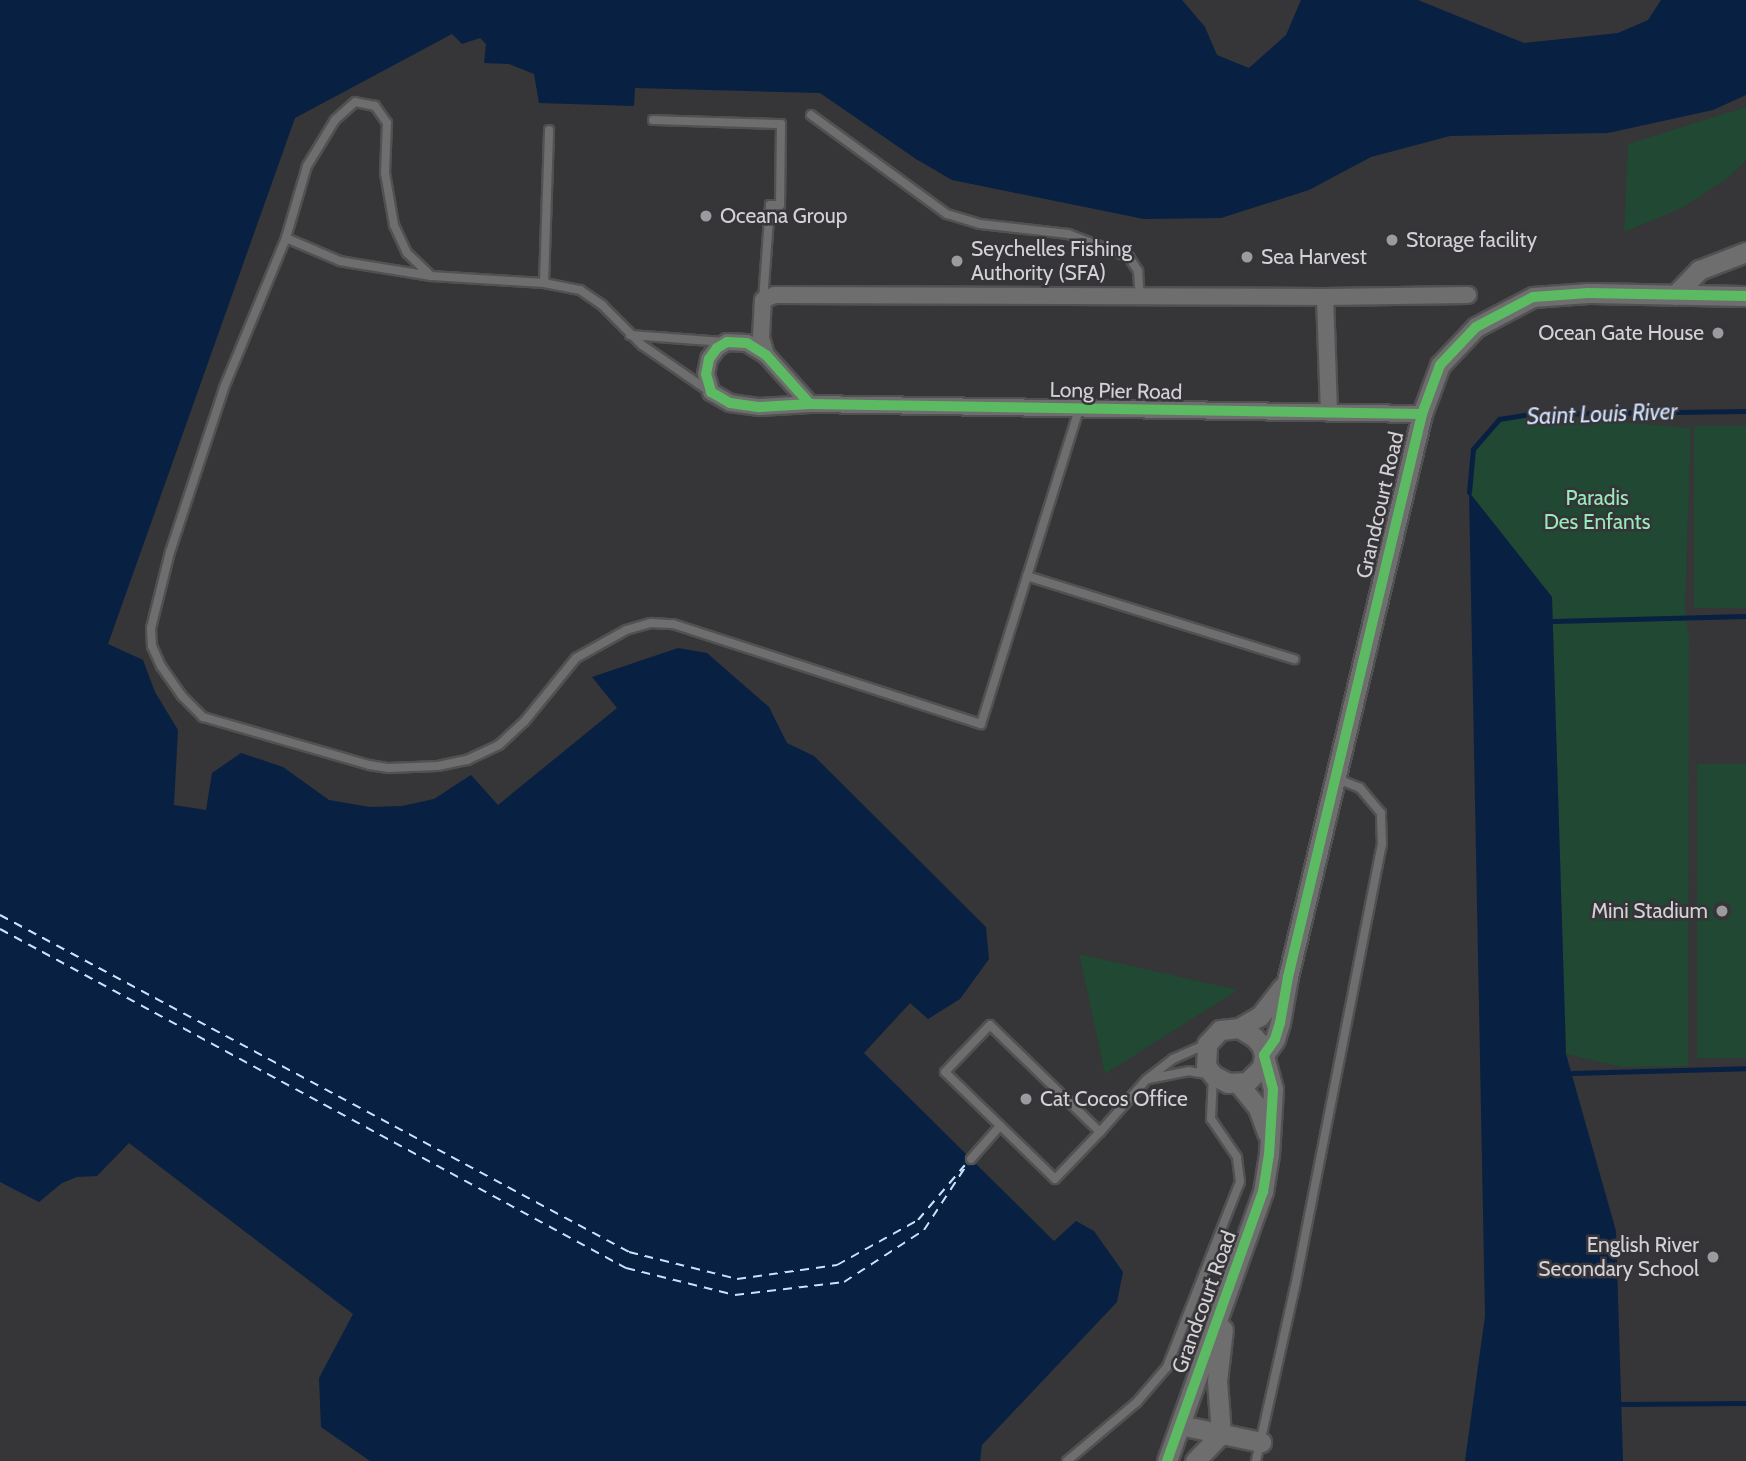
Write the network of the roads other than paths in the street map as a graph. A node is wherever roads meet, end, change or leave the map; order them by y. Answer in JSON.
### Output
{"nodes":[{"id":1,"x":811,"y":115,"type":"dead end"},
{"id":2,"x":653,"y":120,"type":"dead end"},
{"id":3,"x":549,"y":130,"type":"dead end"},
{"id":4,"x":286,"y":238,"type":"junction"},
{"id":5,"x":1746,"y":252,"type":"edge"},
{"id":6,"x":431,"y":276,"type":"junction"},
{"id":7,"x":544,"y":283,"type":"junction"},
{"id":8,"x":1468,"y":295,"type":"dead end"},
{"id":9,"x":1675,"y":295,"type":"junction"},
{"id":10,"x":1746,"y":296,"type":"edge"},
{"id":11,"x":1140,"y":297,"type":"junction"},
{"id":12,"x":1325,"y":297,"type":"junction"},
{"id":13,"x":763,"y":300,"type":"junction"},
{"id":14,"x":630,"y":335,"type":"junction"},
{"id":15,"x":727,"y":342,"type":"junction"},
{"id":16,"x":766,"y":355,"type":"junction"},
{"id":17,"x":711,"y":392,"type":"junction"},
{"id":18,"x":810,"y":404,"type":"junction"},
{"id":19,"x":1079,"y":410,"type":"junction"},
{"id":20,"x":1329,"y":413,"type":"junction"},
{"id":21,"x":1422,"y":414,"type":"junction"},
{"id":22,"x":1027,"y":576,"type":"junction"},
{"id":23,"x":1294,"y":659,"type":"dead end"},
{"id":24,"x":1335,"y":778,"type":"junction"},
{"id":25,"x":1288,"y":977,"type":"junction"},
{"id":26,"x":1239,"y":1028,"type":"junction"},
{"id":27,"x":1207,"y":1044,"type":"junction"},
{"id":28,"x":1264,"y":1055,"type":"junction"},
{"id":29,"x":1146,"y":1080,"type":"junction"},
{"id":30,"x":1226,"y":1080,"type":"junction"},
{"id":31,"x":1214,"y":1104,"type":"junction"},
{"id":32,"x":1000,"y":1126,"type":"junction"},
{"id":33,"x":1100,"y":1132,"type":"junction"},
{"id":34,"x":1269,"y":1155,"type":"junction"},
{"id":35,"x":971,"y":1159,"type":"dead end"},
{"id":36,"x":1227,"y":1295,"type":"junction"},
{"id":37,"x":1180,"y":1425,"type":"junction"},
{"id":38,"x":1221,"y":1434,"type":"junction"},
{"id":39,"x":1258,"y":1452,"type":"edge"},
{"id":40,"x":1067,"y":1461,"type":"edge"},
{"id":41,"x":1167,"y":1461,"type":"edge"},
{"id":42,"x":1195,"y":1461,"type":"edge"}],
"edges":[{"from":1,"to":11,"type":"lane"},
{"from":2,"to":13,"type":"lane"},
{"from":3,"to":7,"type":"lane"},
{"from":4,"to":6,"type":"lane"},
{"from":4,"to":6,"type":"lane"},
{"from":4,"to":22,"type":"lane"},
{"from":5,"to":9,"type":"street"},
{"from":6,"to":7,"type":"lane"},
{"from":7,"to":14,"type":"lane"},
{"from":8,"to":12,"type":"street"},
{"from":9,"to":10,"type":"street","name":"Grandcourt Road"},
{"from":9,"to":21,"type":"street","name":"Grandcourt Road"},
{"from":11,"to":12,"type":"street"},
{"from":11,"to":13,"type":"street"},
{"from":12,"to":20,"type":"street"},
{"from":13,"to":16,"type":"street"},
{"from":14,"to":15,"type":"lane"},
{"from":14,"to":17,"type":"lane"},
{"from":15,"to":16,"type":"street"},
{"from":15,"to":17,"type":"street"},
{"from":16,"to":18,"type":"street"},
{"from":17,"to":18,"type":"street","name":"Long Pier Road"},
{"from":18,"to":19,"type":"street","name":"Long Pier Road"},
{"from":19,"to":20,"type":"street","name":"Long Pier Road"},
{"from":19,"to":22,"type":"lane"},
{"from":20,"to":21,"type":"street","name":"Long Pier Road"},
{"from":21,"to":24,"type":"street","name":"Grandcourt Road"},
{"from":22,"to":23,"type":"lane"},
{"from":24,"to":25,"type":"street","name":"Grandcourt Road"},
{"from":24,"to":39,"type":"lane"},
{"from":25,"to":26,"type":"street"},
{"from":25,"to":28,"type":"street"},
{"from":26,"to":27,"type":"street"},
{"from":26,"to":28,"type":"street"},
{"from":27,"to":29,"type":"lane"},
{"from":27,"to":30,"type":"street"},
{"from":28,"to":30,"type":"street"},
{"from":28,"to":34,"type":"street"},
{"from":29,"to":30,"type":"lane"},
{"from":29,"to":33,"type":"lane"},
{"from":30,"to":31,"type":"lane"},
{"from":30,"to":31,"type":"lane"},
{"from":30,"to":34,"type":"street"},
{"from":31,"to":40,"type":"lane"},
{"from":32,"to":33,"type":"lane"},
{"from":32,"to":33,"type":"lane"},
{"from":32,"to":35,"type":"lane"},
{"from":34,"to":36,"type":"street","name":"Grandcourt Road"},
{"from":36,"to":37,"type":"street","name":"Grandcourt Road"},
{"from":36,"to":38,"type":"street"},
{"from":37,"to":38,"type":"street"},
{"from":37,"to":41,"type":"street","name":"Grandcourt Road"},
{"from":38,"to":39,"type":"street"},
{"from":38,"to":42,"type":"street"}]}
